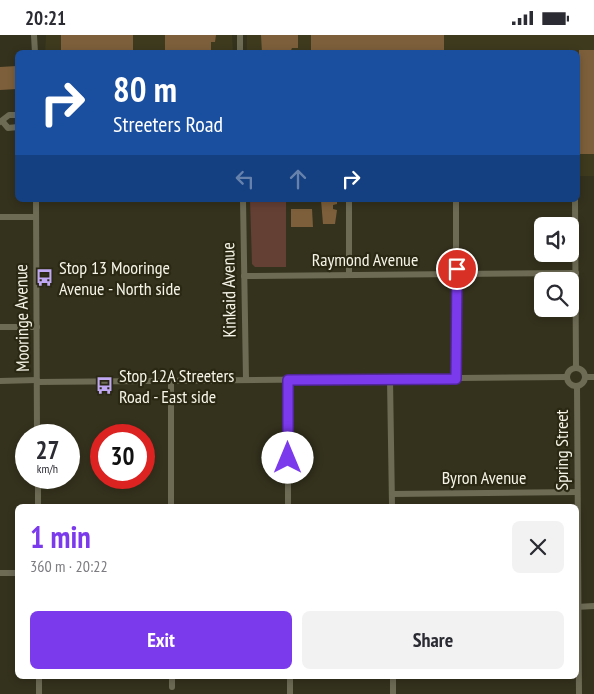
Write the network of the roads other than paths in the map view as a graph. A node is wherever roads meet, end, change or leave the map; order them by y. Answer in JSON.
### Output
{"nodes":[{"id":1,"x":34,"y":35,"type":"edge"},
{"id":2,"x":240,"y":35,"type":"edge"},
{"id":3,"x":34,"y":50,"type":"edge"},
{"id":4,"x":240,"y":50,"type":"edge"},
{"id":5,"x":15,"y":115,"type":"edge"},
{"id":6,"x":1,"y":122,"type":"edge"},
{"id":7,"x":15,"y":127,"type":"edge"},
{"id":8,"x":36,"y":202,"type":"edge"},
{"id":9,"x":243,"y":202,"type":"edge"},
{"id":10,"x":349,"y":202,"type":"edge"},
{"id":11,"x":456,"y":202,"type":"edge"},
{"id":12,"x":575,"y":202,"type":"edge"},
{"id":13,"x":0,"y":217,"type":"edge"},
{"id":14,"x":36,"y":217,"type":"junction"},
{"id":15,"x":576,"y":272,"type":"edge"},
{"id":16,"x":534,"y":273,"type":"edge"},
{"id":17,"x":457,"y":274,"type":"junction"},
{"id":18,"x":349,"y":275,"type":"junction"},
{"id":19,"x":244,"y":276,"type":"junction"},
{"id":20,"x":576,"y":317,"type":"edge"},
{"id":21,"x":0,"y":327,"type":"edge"},
{"id":22,"x":37,"y":327,"type":"junction"},
{"id":23,"x":576,"y":368,"type":"junction"},
{"id":24,"x":567,"y":377,"type":"junction"},
{"id":25,"x":585,"y":377,"type":"junction"},
{"id":26,"x":594,"y":377,"type":"edge"},
{"id":27,"x":246,"y":379,"type":"junction"},
{"id":28,"x":390,"y":379,"type":"junction"},
{"id":29,"x":456,"y":379,"type":"junction"},
{"id":30,"x":171,"y":380,"type":"junction"},
{"id":31,"x":288,"y":380,"type":"junction"},
{"id":32,"x":0,"y":381,"type":"edge"},
{"id":33,"x":37,"y":381,"type":"junction"},
{"id":34,"x":577,"y":386,"type":"junction"},
{"id":35,"x":37,"y":424,"type":"edge"},
{"id":36,"x":38,"y":489,"type":"edge"},
{"id":37,"x":577,"y":492,"type":"junction"},
{"id":38,"x":392,"y":494,"type":"junction"},
{"id":39,"x":38,"y":504,"type":"edge"},
{"id":40,"x":171,"y":504,"type":"edge"},
{"id":41,"x":288,"y":504,"type":"edge"},
{"id":42,"x":392,"y":504,"type":"edge"},
{"id":43,"x":577,"y":504,"type":"edge"},
{"id":44,"x":0,"y":573,"type":"edge"},
{"id":45,"x":15,"y":573,"type":"edge"},
{"id":46,"x":594,"y":606,"type":"edge"},
{"id":47,"x":579,"y":607,"type":"edge"},
{"id":48,"x":39,"y":679,"type":"edge"},
{"id":49,"x":172,"y":679,"type":"edge"},
{"id":50,"x":290,"y":679,"type":"edge"},
{"id":51,"x":393,"y":679,"type":"edge"},
{"id":52,"x":579,"y":679,"type":"edge"},
{"id":53,"x":172,"y":687,"type":"dead end"},
{"id":54,"x":39,"y":694,"type":"edge"},
{"id":55,"x":290,"y":694,"type":"edge"},
{"id":56,"x":393,"y":694,"type":"edge"},
{"id":57,"x":579,"y":694,"type":"edge"}],
"edges":[{"from":1,"to":3,"type":"street"},
{"from":2,"to":4,"type":"street"},
{"from":5,"to":6,"type":"street"},
{"from":6,"to":7,"type":"street"},
{"from":8,"to":14,"type":"street","name":"Mooringe Avenue"},
{"from":9,"to":19,"type":"street","name":"Kinkaid Avenue"},
{"from":10,"to":18,"type":"street"},
{"from":11,"to":17,"type":"street"},
{"from":12,"to":15,"type":"street"},
{"from":13,"to":14,"type":"street"},
{"from":14,"to":22,"type":"street","name":"Mooringe Avenue"},
{"from":16,"to":17,"type":"street","name":"Raymond Avenue"},
{"from":17,"to":18,"type":"street","name":"Raymond Avenue"},
{"from":17,"to":29,"type":"street"},
{"from":18,"to":19,"type":"street","name":"Raymond Avenue"},
{"from":19,"to":27,"type":"street","name":"Kinkaid Avenue"},
{"from":20,"to":23,"type":"street"},
{"from":21,"to":22,"type":"street"},
{"from":22,"to":33,"type":"street","name":"Mooringe Avenue"},
{"from":23,"to":24,"type":"street"},
{"from":23,"to":25,"type":"street"},
{"from":24,"to":29,"type":"street"},
{"from":24,"to":34,"type":"street"},
{"from":25,"to":26,"type":"street"},
{"from":25,"to":34,"type":"street"},
{"from":27,"to":30,"type":"street"},
{"from":27,"to":31,"type":"street"},
{"from":28,"to":29,"type":"street"},
{"from":28,"to":31,"type":"street"},
{"from":28,"to":38,"type":"street"},
{"from":30,"to":33,"type":"street"},
{"from":30,"to":40,"type":"street"},
{"from":31,"to":41,"type":"street"},
{"from":32,"to":33,"type":"street"},
{"from":33,"to":35,"type":"street","name":"Mooringe Avenue"},
{"from":34,"to":37,"type":"street","name":"Spring Street"},
{"from":36,"to":39,"type":"street"},
{"from":37,"to":38,"type":"street","name":"Byron Avenue"},
{"from":37,"to":43,"type":"street","name":"Spring Street"},
{"from":38,"to":42,"type":"street"},
{"from":44,"to":45,"type":"street"},
{"from":46,"to":47,"type":"street"},
{"from":48,"to":54,"type":"street"},
{"from":49,"to":53,"type":"street"},
{"from":50,"to":55,"type":"street"},
{"from":51,"to":56,"type":"street"},
{"from":52,"to":57,"type":"street","name":"Spring Street"}]}
